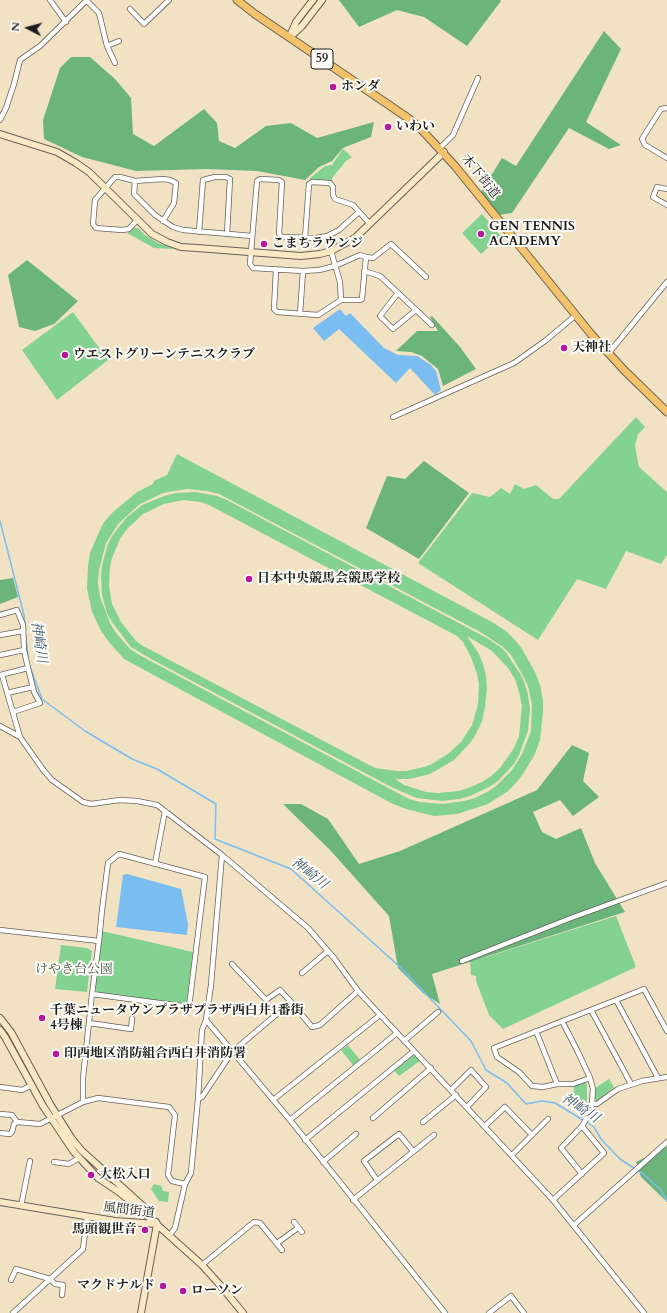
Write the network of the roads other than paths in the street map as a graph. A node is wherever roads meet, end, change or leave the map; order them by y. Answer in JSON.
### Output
{"nodes":[{"id":1,"x":50,"y":0,"type":"edge"},
{"id":2,"x":87,"y":0,"type":"edge"},
{"id":3,"x":169,"y":0,"type":"edge"},
{"id":4,"x":237,"y":0,"type":"edge"},
{"id":5,"x":313,"y":0,"type":"edge"},
{"id":6,"x":322,"y":0,"type":"edge"},
{"id":7,"x":130,"y":9,"type":"dead end"},
{"id":8,"x":66,"y":22,"type":"junction"},
{"id":9,"x":290,"y":37,"type":"junction"},
{"id":10,"x":119,"y":41,"type":"dead end"},
{"id":11,"x":107,"y":46,"type":"junction"},
{"id":12,"x":115,"y":63,"type":"dead end"},
{"id":13,"x":478,"y":78,"type":"dead end"},
{"id":14,"x":667,"y":108,"type":"edge"},
{"id":15,"x":0,"y":120,"type":"edge"},
{"id":16,"x":0,"y":134,"type":"edge"},
{"id":17,"x":442,"y":150,"type":"junction"},
{"id":18,"x":667,"y":158,"type":"edge"},
{"id":19,"x":135,"y":181,"type":"junction"},
{"id":20,"x":105,"y":189,"type":"junction"},
{"id":21,"x":667,"y":189,"type":"edge"},
{"id":22,"x":667,"y":205,"type":"edge"},
{"id":23,"x":359,"y":212,"type":"junction"},
{"id":24,"x":137,"y":220,"type":"junction"},
{"id":25,"x":163,"y":221,"type":"junction"},
{"id":26,"x":370,"y":224,"type":"junction"},
{"id":27,"x":199,"y":232,"type":"junction"},
{"id":28,"x":227,"y":234,"type":"junction"},
{"id":29,"x":252,"y":236,"type":"junction"},
{"id":30,"x":305,"y":238,"type":"junction"},
{"id":31,"x":331,"y":251,"type":"junction"},
{"id":32,"x":251,"y":252,"type":"junction"},
{"id":33,"x":366,"y":257,"type":"junction"},
{"id":34,"x":335,"y":266,"type":"junction"},
{"id":35,"x":276,"y":270,"type":"junction"},
{"id":36,"x":303,"y":271,"type":"junction"},
{"id":37,"x":364,"y":271,"type":"junction"},
{"id":38,"x":426,"y":277,"type":"dead end"},
{"id":39,"x":667,"y":282,"type":"edge"},
{"id":40,"x":398,"y":293,"type":"junction"},
{"id":41,"x":341,"y":300,"type":"junction"},
{"id":42,"x":416,"y":310,"type":"junction"},
{"id":43,"x":300,"y":314,"type":"junction"},
{"id":44,"x":576,"y":315,"type":"junction"},
{"id":45,"x":432,"y":325,"type":"dead end"},
{"id":46,"x":608,"y":354,"type":"junction"},
{"id":47,"x":667,"y":412,"type":"edge"},
{"id":48,"x":393,"y":417,"type":"dead end"},
{"id":49,"x":0,"y":614,"type":"edge"},
{"id":50,"x":23,"y":630,"type":"junction"},
{"id":51,"x":0,"y":635,"type":"edge"},
{"id":52,"x":24,"y":650,"type":"junction"},
{"id":53,"x":0,"y":655,"type":"edge"},
{"id":54,"x":28,"y":668,"type":"junction"},
{"id":55,"x":1,"y":675,"type":"edge"},
{"id":56,"x":33,"y":687,"type":"junction"},
{"id":57,"x":8,"y":693,"type":"junction"},
{"id":58,"x":13,"y":712,"type":"junction"},
{"id":59,"x":0,"y":726,"type":"edge"},
{"id":60,"x":20,"y":737,"type":"junction"},
{"id":61,"x":165,"y":811,"type":"junction"},
{"id":62,"x":222,"y":855,"type":"junction"},
{"id":63,"x":155,"y":864,"type":"junction"},
{"id":64,"x":667,"y":883,"type":"edge"},
{"id":65,"x":0,"y":930,"type":"edge"},
{"id":66,"x":99,"y":941,"type":"junction"},
{"id":67,"x":328,"y":951,"type":"junction"},
{"id":68,"x":462,"y":961,"type":"dead end"},
{"id":69,"x":232,"y":964,"type":"dead end"},
{"id":70,"x":302,"y":973,"type":"dead end"},
{"id":71,"x":358,"y":991,"type":"junction"},
{"id":72,"x":92,"y":994,"type":"junction"},
{"id":73,"x":616,"y":1000,"type":"junction"},
{"id":74,"x":291,"y":1002,"type":"junction"},
{"id":75,"x":591,"y":1010,"type":"junction"},
{"id":76,"x":438,"y":1012,"type":"dead end"},
{"id":77,"x":380,"y":1015,"type":"junction"},
{"id":78,"x":0,"y":1018,"type":"edge"},
{"id":79,"x":132,"y":1019,"type":"dead end"},
{"id":80,"x":206,"y":1020,"type":"junction"},
{"id":81,"x":562,"y":1021,"type":"junction"},
{"id":82,"x":89,"y":1023,"type":"junction"},
{"id":83,"x":0,"y":1030,"type":"edge"},
{"id":84,"x":536,"y":1031,"type":"junction"},
{"id":85,"x":667,"y":1031,"type":"edge"},
{"id":86,"x":397,"y":1033,"type":"junction"},
{"id":87,"x":404,"y":1041,"type":"junction"},
{"id":88,"x":414,"y":1051,"type":"junction"},
{"id":89,"x":232,"y":1052,"type":"junction"},
{"id":90,"x":431,"y":1068,"type":"junction"},
{"id":91,"x":667,"y":1076,"type":"edge"},
{"id":92,"x":590,"y":1078,"type":"junction"},
{"id":93,"x":658,"y":1078,"type":"junction"},
{"id":94,"x":557,"y":1084,"type":"junction"},
{"id":95,"x":631,"y":1084,"type":"junction"},
{"id":96,"x":32,"y":1085,"type":"junction"},
{"id":97,"x":0,"y":1087,"type":"edge"},
{"id":98,"x":451,"y":1090,"type":"junction"},
{"id":99,"x":456,"y":1095,"type":"junction"},
{"id":100,"x":198,"y":1099,"type":"junction"},
{"id":101,"x":273,"y":1100,"type":"junction"},
{"id":102,"x":83,"y":1102,"type":"junction"},
{"id":103,"x":592,"y":1104,"type":"junction"},
{"id":104,"x":467,"y":1107,"type":"junction"},
{"id":105,"x":0,"y":1114,"type":"edge"},
{"id":106,"x":58,"y":1116,"type":"junction"},
{"id":107,"x":374,"y":1118,"type":"dead end"},
{"id":108,"x":52,"y":1119,"type":"junction"},
{"id":109,"x":290,"y":1120,"type":"junction"},
{"id":110,"x":548,"y":1120,"type":"dead end"},
{"id":111,"x":17,"y":1122,"type":"junction"},
{"id":112,"x":423,"y":1122,"type":"dead end"},
{"id":113,"x":485,"y":1126,"type":"junction"},
{"id":114,"x":582,"y":1126,"type":"junction"},
{"id":115,"x":0,"y":1133,"type":"edge"},
{"id":116,"x":356,"y":1134,"type":"dead end"},
{"id":117,"x":434,"y":1135,"type":"dead end"},
{"id":118,"x":532,"y":1135,"type":"junction"},
{"id":119,"x":305,"y":1140,"type":"junction"},
{"id":120,"x":667,"y":1142,"type":"edge"},
{"id":121,"x":413,"y":1151,"type":"junction"},
{"id":122,"x":512,"y":1155,"type":"junction"},
{"id":123,"x":79,"y":1158,"type":"junction"},
{"id":124,"x":30,"y":1161,"type":"dead end"},
{"id":125,"x":54,"y":1162,"type":"dead end"},
{"id":126,"x":323,"y":1162,"type":"junction"},
{"id":127,"x":582,"y":1174,"type":"junction"},
{"id":128,"x":377,"y":1180,"type":"junction"},
{"id":129,"x":185,"y":1184,"type":"junction"},
{"id":130,"x":353,"y":1200,"type":"junction"},
{"id":131,"x":553,"y":1200,"type":"junction"},
{"id":132,"x":0,"y":1202,"type":"edge"},
{"id":133,"x":21,"y":1206,"type":"junction"},
{"id":134,"x":87,"y":1217,"type":"junction"},
{"id":135,"x":294,"y":1222,"type":"dead end"},
{"id":136,"x":157,"y":1224,"type":"junction"},
{"id":137,"x":574,"y":1225,"type":"junction"},
{"id":138,"x":298,"y":1228,"type":"junction"},
{"id":139,"x":302,"y":1232,"type":"dead end"},
{"id":140,"x":169,"y":1236,"type":"junction"},
{"id":141,"x":277,"y":1243,"type":"junction"},
{"id":142,"x":282,"y":1250,"type":"dead end"},
{"id":143,"x":202,"y":1266,"type":"junction"},
{"id":144,"x":50,"y":1279,"type":"junction"},
{"id":145,"x":11,"y":1280,"type":"dead end"},
{"id":146,"x":62,"y":1295,"type":"dead end"},
{"id":147,"x":13,"y":1313,"type":"edge"},
{"id":148,"x":141,"y":1313,"type":"edge"},
{"id":149,"x":242,"y":1313,"type":"edge"},
{"id":150,"x":445,"y":1313,"type":"edge"},
{"id":151,"x":489,"y":1313,"type":"edge"},
{"id":152,"x":524,"y":1313,"type":"edge"},
{"id":153,"x":644,"y":1313,"type":"edge"}],
"edges":[{"from":1,"to":8,"type":"street"},
{"from":2,"to":8,"type":"street"},
{"from":2,"to":11,"type":"street"},
{"from":3,"to":7,"type":"street"},
{"from":4,"to":9,"type":"main road","name":"木下街道","number":"59"},
{"from":5,"to":9,"type":"street"},
{"from":6,"to":9,"type":"street"},
{"from":8,"to":15,"type":"street"},
{"from":9,"to":17,"type":"main road","name":"木下街道","number":"59"},
{"from":10,"to":11,"type":"street"},
{"from":11,"to":12,"type":"street"},
{"from":13,"to":17,"type":"street"},
{"from":14,"to":18,"type":"street"},
{"from":16,"to":20,"type":"street"},
{"from":17,"to":26,"type":"street"},
{"from":17,"to":44,"type":"main road","name":"木下街道","number":"59"},
{"from":19,"to":20,"type":"street"},
{"from":19,"to":25,"type":"street"},
{"from":19,"to":25,"type":"street"},
{"from":20,"to":24,"type":"street"},
{"from":20,"to":24,"type":"street"},
{"from":21,"to":22,"type":"street"},
{"from":23,"to":26,"type":"street"},
{"from":23,"to":30,"type":"street"},
{"from":23,"to":30,"type":"street"},
{"from":24,"to":32,"type":"street"},
{"from":25,"to":27,"type":"street"},
{"from":26,"to":31,"type":"street"},
{"from":27,"to":28,"type":"street"},
{"from":27,"to":28,"type":"street"},
{"from":28,"to":29,"type":"street"},
{"from":29,"to":30,"type":"street"},
{"from":29,"to":32,"type":"street"},
{"from":31,"to":32,"type":"street"},
{"from":31,"to":34,"type":"street"},
{"from":32,"to":35,"type":"street"},
{"from":33,"to":34,"type":"street"},
{"from":33,"to":37,"type":"street"},
{"from":33,"to":38,"type":"street"},
{"from":34,"to":36,"type":"street"},
{"from":34,"to":41,"type":"street"},
{"from":35,"to":36,"type":"street"},
{"from":35,"to":43,"type":"street"},
{"from":36,"to":43,"type":"street"},
{"from":37,"to":40,"type":"street"},
{"from":37,"to":41,"type":"street"},
{"from":39,"to":46,"type":"street"},
{"from":40,"to":42,"type":"street"},
{"from":40,"to":42,"type":"street"},
{"from":41,"to":43,"type":"street"},
{"from":42,"to":45,"type":"street"},
{"from":44,"to":46,"type":"main road","name":"木下街道","number":"59"},
{"from":44,"to":48,"type":"street"},
{"from":46,"to":47,"type":"main road","name":"木下街道","number":"59"},
{"from":49,"to":50,"type":"street"},
{"from":50,"to":51,"type":"street"},
{"from":50,"to":52,"type":"street"},
{"from":52,"to":53,"type":"street"},
{"from":52,"to":54,"type":"street"},
{"from":54,"to":55,"type":"street"},
{"from":54,"to":56,"type":"street"},
{"from":55,"to":57,"type":"street"},
{"from":56,"to":57,"type":"street"},
{"from":56,"to":58,"type":"street"},
{"from":57,"to":58,"type":"street"},
{"from":58,"to":60,"type":"street"},
{"from":59,"to":60,"type":"street"},
{"from":60,"to":61,"type":"street"},
{"from":61,"to":62,"type":"street"},
{"from":61,"to":63,"type":"street"},
{"from":62,"to":67,"type":"street"},
{"from":62,"to":80,"type":"street"},
{"from":63,"to":66,"type":"street"},
{"from":63,"to":72,"type":"street"},
{"from":64,"to":68,"type":"street"},
{"from":65,"to":66,"type":"street"},
{"from":66,"to":72,"type":"street"},
{"from":67,"to":70,"type":"street"},
{"from":67,"to":71,"type":"street"},
{"from":69,"to":74,"type":"street"},
{"from":71,"to":74,"type":"street"},
{"from":71,"to":77,"type":"street"},
{"from":72,"to":82,"type":"street"},
{"from":73,"to":75,"type":"street"},
{"from":73,"to":85,"type":"street"},
{"from":73,"to":93,"type":"street"},
{"from":74,"to":89,"type":"street"},
{"from":75,"to":81,"type":"street"},
{"from":75,"to":95,"type":"street"},
{"from":76,"to":87,"type":"street"},
{"from":77,"to":86,"type":"street"},
{"from":77,"to":101,"type":"street"},
{"from":78,"to":106,"type":"street"},
{"from":79,"to":82,"type":"street"},
{"from":80,"to":89,"type":"street"},
{"from":80,"to":100,"type":"street"},
{"from":81,"to":84,"type":"street"},
{"from":81,"to":92,"type":"street"},
{"from":82,"to":102,"type":"street"},
{"from":83,"to":96,"type":"street"},
{"from":84,"to":94,"type":"street"},
{"from":84,"to":94,"type":"street"},
{"from":86,"to":87,"type":"street"},
{"from":86,"to":109,"type":"street"},
{"from":87,"to":88,"type":"street"},
{"from":88,"to":90,"type":"street"},
{"from":88,"to":119,"type":"street"},
{"from":89,"to":100,"type":"street"},
{"from":89,"to":101,"type":"street"},
{"from":90,"to":98,"type":"street"},
{"from":90,"to":107,"type":"street"},
{"from":91,"to":93,"type":"street"},
{"from":92,"to":94,"type":"street"},
{"from":92,"to":103,"type":"street"},
{"from":93,"to":95,"type":"street"},
{"from":95,"to":103,"type":"street"},
{"from":96,"to":97,"type":"street"},
{"from":96,"to":108,"type":"street"},
{"from":98,"to":99,"type":"street"},
{"from":98,"to":104,"type":"street"},
{"from":99,"to":104,"type":"street"},
{"from":99,"to":112,"type":"street"},
{"from":100,"to":129,"type":"street"},
{"from":101,"to":109,"type":"street"},
{"from":102,"to":106,"type":"street"},
{"from":102,"to":129,"type":"street"},
{"from":103,"to":114,"type":"street"},
{"from":104,"to":113,"type":"street"},
{"from":105,"to":111,"type":"street"},
{"from":106,"to":108,"type":"street"},
{"from":106,"to":136,"type":"street"},
{"from":108,"to":111,"type":"street"},
{"from":108,"to":123,"type":"street"},
{"from":109,"to":119,"type":"street"},
{"from":110,"to":118,"type":"street"},
{"from":111,"to":115,"type":"street"},
{"from":113,"to":118,"type":"street"},
{"from":113,"to":122,"type":"street"},
{"from":114,"to":127,"type":"street"},
{"from":114,"to":127,"type":"street"},
{"from":116,"to":126,"type":"street"},
{"from":117,"to":121,"type":"street"},
{"from":118,"to":122,"type":"street"},
{"from":119,"to":126,"type":"street"},
{"from":120,"to":137,"type":"street"},
{"from":121,"to":128,"type":"street"},
{"from":121,"to":128,"type":"street"},
{"from":122,"to":131,"type":"street"},
{"from":123,"to":125,"type":"street"},
{"from":123,"to":136,"type":"street"},
{"from":124,"to":133,"type":"street"},
{"from":126,"to":130,"type":"street"},
{"from":127,"to":131,"type":"street"},
{"from":128,"to":130,"type":"street"},
{"from":129,"to":140,"type":"street"},
{"from":130,"to":150,"type":"street"},
{"from":131,"to":137,"type":"street"},
{"from":132,"to":133,"type":"street","name":"風間街道"},
{"from":133,"to":134,"type":"street","name":"風間街道"},
{"from":134,"to":136,"type":"street","name":"風間街道"},
{"from":134,"to":144,"type":"street"},
{"from":135,"to":138,"type":"street"},
{"from":136,"to":140,"type":"street","name":"風間街道"},
{"from":136,"to":148,"type":"street"},
{"from":137,"to":153,"type":"street"},
{"from":138,"to":139,"type":"street"},
{"from":138,"to":141,"type":"street"},
{"from":140,"to":143,"type":"street","name":"風間街道"},
{"from":141,"to":142,"type":"street"},
{"from":141,"to":143,"type":"street"},
{"from":143,"to":149,"type":"street","name":"風間街道"},
{"from":144,"to":145,"type":"street"},
{"from":144,"to":146,"type":"street"},
{"from":144,"to":147,"type":"street"},
{"from":151,"to":152,"type":"street"}]}
